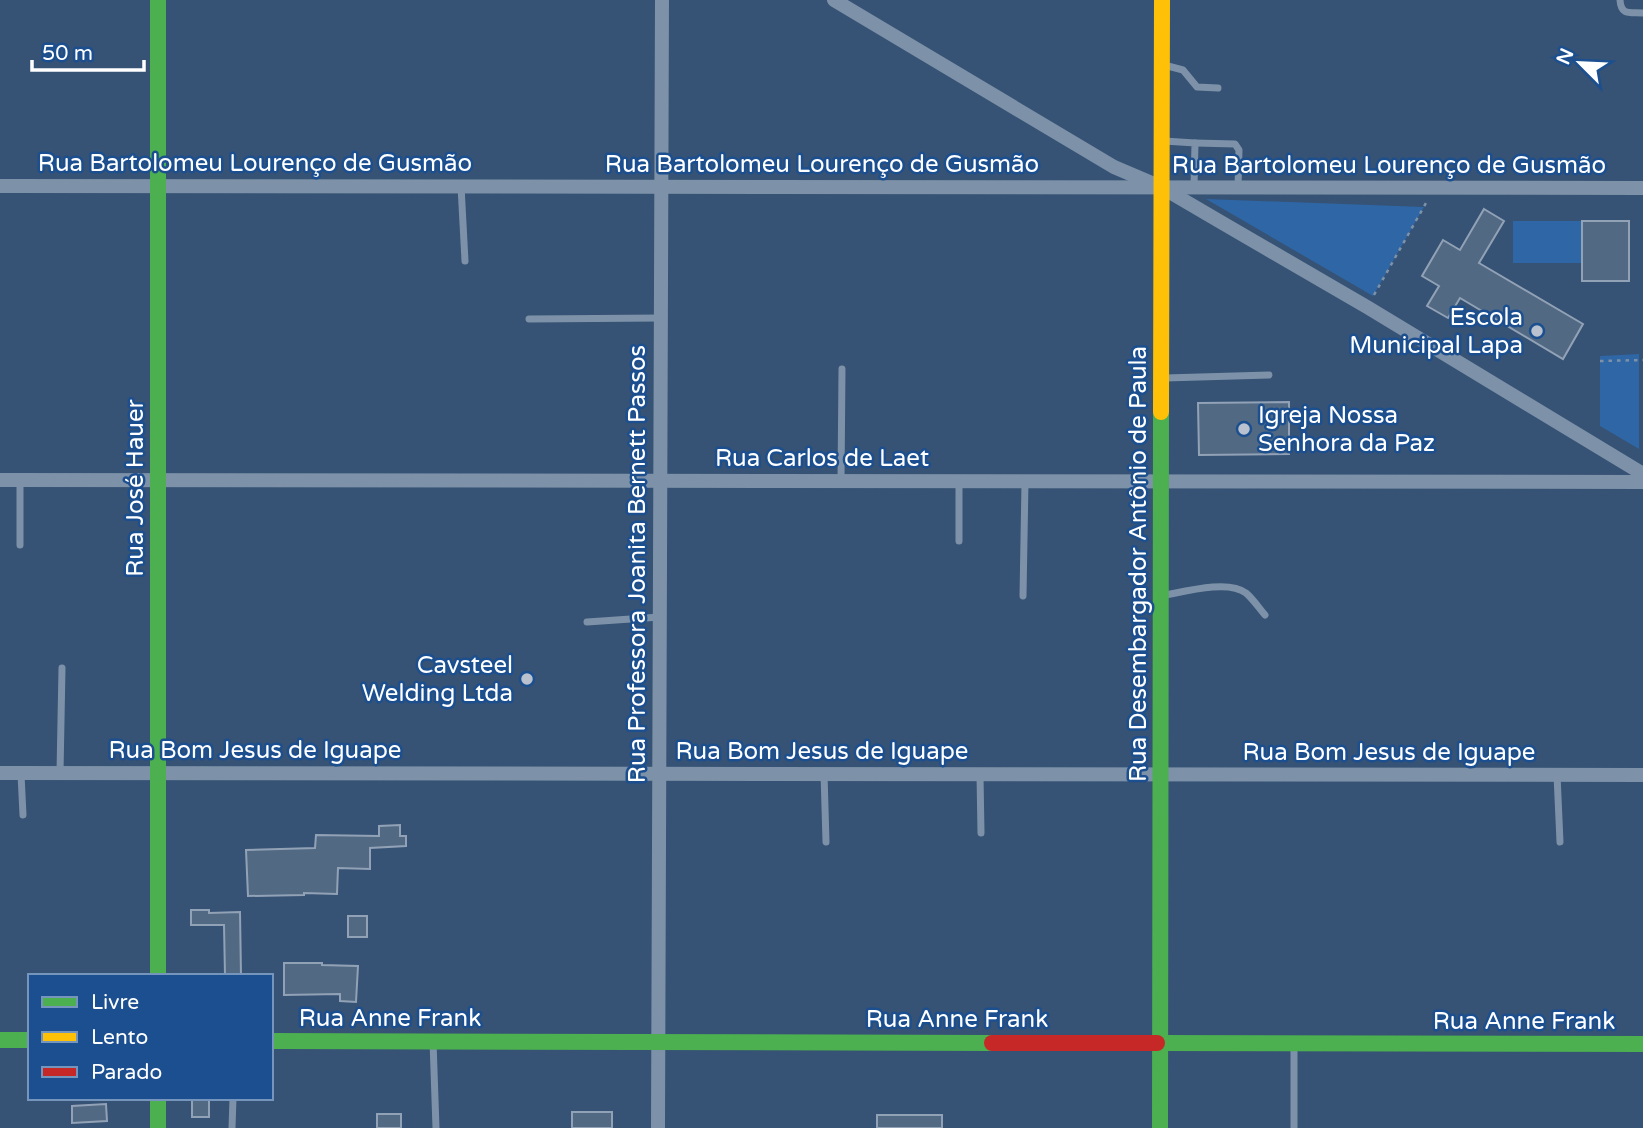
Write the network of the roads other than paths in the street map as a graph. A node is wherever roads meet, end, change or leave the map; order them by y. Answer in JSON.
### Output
{"nodes":[{"id":1,"x":158,"y":0,"type":"edge"},
{"id":2,"x":662,"y":0,"type":"edge"},
{"id":3,"x":834,"y":0,"type":"edge"},
{"id":4,"x":1162,"y":0,"type":"edge"},
{"id":5,"x":1619,"y":0,"type":"edge"},
{"id":6,"x":1643,"y":13,"type":"edge"},
{"id":7,"x":1161,"y":64,"type":"junction"},
{"id":8,"x":1218,"y":89,"type":"dead end"},
{"id":9,"x":1161,"y":141,"type":"junction"},
{"id":10,"x":1195,"y":143,"type":"junction"},
{"id":11,"x":0,"y":186,"type":"edge"},
{"id":12,"x":158,"y":186,"type":"junction"},
{"id":13,"x":461,"y":186,"type":"junction"},
{"id":14,"x":661,"y":187,"type":"junction"},
{"id":15,"x":1161,"y":187,"type":"junction"},
{"id":16,"x":1195,"y":188,"type":"junction"},
{"id":17,"x":1238,"y":188,"type":"junction"},
{"id":18,"x":1643,"y":188,"type":"edge"},
{"id":19,"x":466,"y":261,"type":"dead end"},
{"id":20,"x":661,"y":318,"type":"junction"},
{"id":21,"x":529,"y":319,"type":"dead end"},
{"id":22,"x":842,"y":369,"type":"dead end"},
{"id":23,"x":1269,"y":374,"type":"dead end"},
{"id":24,"x":1161,"y":378,"type":"junction"},
{"id":25,"x":1643,"y":474,"type":"edge"},
{"id":26,"x":0,"y":480,"type":"edge"},
{"id":27,"x":20,"y":480,"type":"junction"},
{"id":28,"x":158,"y":481,"type":"junction"},
{"id":29,"x":660,"y":481,"type":"junction"},
{"id":30,"x":841,"y":481,"type":"junction"},
{"id":31,"x":959,"y":481,"type":"junction"},
{"id":32,"x":1161,"y":481,"type":"junction"},
{"id":33,"x":1025,"y":482,"type":"junction"},
{"id":34,"x":1643,"y":482,"type":"edge"},
{"id":35,"x":959,"y":541,"type":"dead end"},
{"id":36,"x":20,"y":545,"type":"dead end"},
{"id":37,"x":1023,"y":596,"type":"dead end"},
{"id":38,"x":1161,"y":596,"type":"junction"},
{"id":39,"x":1265,"y":615,"type":"dead end"},
{"id":40,"x":660,"y":617,"type":"junction"},
{"id":41,"x":587,"y":622,"type":"dead end"},
{"id":42,"x":62,"y":668,"type":"dead end"},
{"id":43,"x":0,"y":773,"type":"edge"},
{"id":44,"x":20,"y":773,"type":"junction"},
{"id":45,"x":60,"y":773,"type":"junction"},
{"id":46,"x":158,"y":773,"type":"junction"},
{"id":47,"x":659,"y":773,"type":"junction"},
{"id":48,"x":824,"y":774,"type":"junction"},
{"id":49,"x":980,"y":774,"type":"junction"},
{"id":50,"x":1160,"y":774,"type":"junction"},
{"id":51,"x":1557,"y":775,"type":"junction"},
{"id":52,"x":1643,"y":775,"type":"edge"},
{"id":53,"x":23,"y":815,"type":"dead end"},
{"id":54,"x":981,"y":833,"type":"dead end"},
{"id":55,"x":826,"y":842,"type":"dead end"},
{"id":56,"x":1560,"y":842,"type":"dead end"},
{"id":57,"x":158,"y":974,"type":"edge"},
{"id":58,"x":0,"y":1040,"type":"edge"},
{"id":59,"x":28,"y":1040,"type":"edge"},
{"id":60,"x":273,"y":1041,"type":"edge"},
{"id":61,"x":433,"y":1041,"type":"junction"},
{"id":62,"x":658,"y":1041,"type":"junction"},
{"id":63,"x":1160,"y":1043,"type":"junction"},
{"id":64,"x":1294,"y":1043,"type":"junction"},
{"id":65,"x":1643,"y":1044,"type":"edge"},
{"id":66,"x":158,"y":1100,"type":"edge"},
{"id":67,"x":233,"y":1100,"type":"edge"},
{"id":68,"x":158,"y":1128,"type":"edge"},
{"id":69,"x":232,"y":1128,"type":"edge"},
{"id":70,"x":436,"y":1128,"type":"edge"},
{"id":71,"x":658,"y":1128,"type":"edge"},
{"id":72,"x":1160,"y":1128,"type":"edge"},
{"id":73,"x":1294,"y":1128,"type":"edge"}],
"edges":[{"from":1,"to":12,"type":"main road","name":"Rua José Hauer"},
{"from":2,"to":14,"type":"street","name":"Rua Professora Joanita Bernett Passos"},
{"from":3,"to":15,"type":"street"},
{"from":4,"to":7,"type":"main road","name":"Rua Desembargador Antônio de Paula"},
{"from":5,"to":6,"type":"lane"},
{"from":7,"to":8,"type":"lane"},
{"from":7,"to":9,"type":"main road","name":"Rua Desembargador Antônio de Paula"},
{"from":9,"to":10,"type":"lane"},
{"from":9,"to":15,"type":"main road","name":"Rua Desembargador Antônio de Paula"},
{"from":10,"to":16,"type":"lane"},
{"from":10,"to":17,"type":"lane"},
{"from":11,"to":12,"type":"street","name":"Rua Bartolomeu Lourenço de Gusmão"},
{"from":12,"to":13,"type":"street","name":"Rua Bartolomeu Lourenço de Gusmão"},
{"from":12,"to":28,"type":"main road","name":"Rua José Hauer"},
{"from":13,"to":14,"type":"street","name":"Rua Bartolomeu Lourenço de Gusmão"},
{"from":13,"to":19,"type":"lane"},
{"from":14,"to":15,"type":"street","name":"Rua Bartolomeu Lourenço de Gusmão"},
{"from":14,"to":20,"type":"street","name":"Rua Professora Joanita Bernett Passos"},
{"from":15,"to":16,"type":"street","name":"Rua Bartolomeu Lourenço de Gusmão"},
{"from":15,"to":24,"type":"main road","name":"Rua Desembargador Antônio de Paula"},
{"from":15,"to":25,"type":"street"},
{"from":16,"to":17,"type":"street","name":"Rua Bartolomeu Lourenço de Gusmão"},
{"from":17,"to":18,"type":"street","name":"Rua Bartolomeu Lourenço de Gusmão"},
{"from":20,"to":21,"type":"lane"},
{"from":20,"to":29,"type":"street","name":"Rua Professora Joanita Bernett Passos"},
{"from":22,"to":30,"type":"lane"},
{"from":23,"to":24,"type":"lane"},
{"from":24,"to":32,"type":"main road","name":"Rua Desembargador Antônio de Paula"},
{"from":26,"to":27,"type":"street","name":"Rua Carlos de Laet"},
{"from":27,"to":28,"type":"street","name":"Rua Carlos de Laet"},
{"from":27,"to":36,"type":"lane"},
{"from":28,"to":29,"type":"street","name":"Rua Carlos de Laet"},
{"from":28,"to":46,"type":"main road","name":"Rua José Hauer"},
{"from":29,"to":30,"type":"street","name":"Rua Carlos de Laet"},
{"from":29,"to":40,"type":"street","name":"Rua Professora Joanita Bernett Passos"},
{"from":30,"to":31,"type":"street","name":"Rua Carlos de Laet"},
{"from":31,"to":33,"type":"street","name":"Rua Carlos de Laet"},
{"from":31,"to":35,"type":"lane"},
{"from":32,"to":33,"type":"street","name":"Rua Carlos de Laet"},
{"from":32,"to":34,"type":"street","name":"Rua Carlos de Laet"},
{"from":32,"to":38,"type":"main road","name":"Rua Desembargador Antônio de Paula"},
{"from":33,"to":37,"type":"lane"},
{"from":38,"to":39,"type":"lane"},
{"from":38,"to":50,"type":"main road","name":"Rua Desembargador Antônio de Paula"},
{"from":40,"to":41,"type":"lane"},
{"from":40,"to":47,"type":"street","name":"Rua Professora Joanita Bernett Passos"},
{"from":42,"to":45,"type":"lane"},
{"from":43,"to":44,"type":"street","name":"Rua Bom Jesus de Iguape"},
{"from":44,"to":45,"type":"street","name":"Rua Bom Jesus de Iguape"},
{"from":44,"to":53,"type":"lane"},
{"from":45,"to":46,"type":"street","name":"Rua Bom Jesus de Iguape"},
{"from":46,"to":47,"type":"street","name":"Rua Bom Jesus de Iguape"},
{"from":46,"to":57,"type":"main road","name":"Rua José Hauer"},
{"from":47,"to":48,"type":"street","name":"Rua Bom Jesus de Iguape"},
{"from":47,"to":62,"type":"street","name":"Rua Professora Joanita Bernett Passos"},
{"from":48,"to":49,"type":"street","name":"Rua Bom Jesus de Iguape"},
{"from":48,"to":55,"type":"lane"},
{"from":49,"to":50,"type":"street","name":"Rua Bom Jesus de Iguape"},
{"from":49,"to":54,"type":"lane"},
{"from":50,"to":51,"type":"street","name":"Rua Bom Jesus de Iguape"},
{"from":50,"to":63,"type":"main road","name":"Rua Desembargador Antônio de Paula"},
{"from":51,"to":52,"type":"street","name":"Rua Bom Jesus de Iguape"},
{"from":51,"to":56,"type":"lane"},
{"from":58,"to":59,"type":"main road"},
{"from":60,"to":61,"type":"main road","name":"Rua Anne Frank"},
{"from":61,"to":62,"type":"main road","name":"Rua Anne Frank"},
{"from":61,"to":70,"type":"lane"},
{"from":62,"to":63,"type":"main road","name":"Rua Anne Frank"},
{"from":62,"to":71,"type":"street","name":"Rua Professora Joanita Bernett Passos"},
{"from":63,"to":64,"type":"main road","name":"Rua Anne Frank"},
{"from":63,"to":72,"type":"main road","name":"Rua Desembargador Antônio de Paula"},
{"from":64,"to":65,"type":"main road","name":"Rua Anne Frank"},
{"from":64,"to":73,"type":"lane"},
{"from":66,"to":68,"type":"main road"},
{"from":67,"to":69,"type":"lane"}]}
